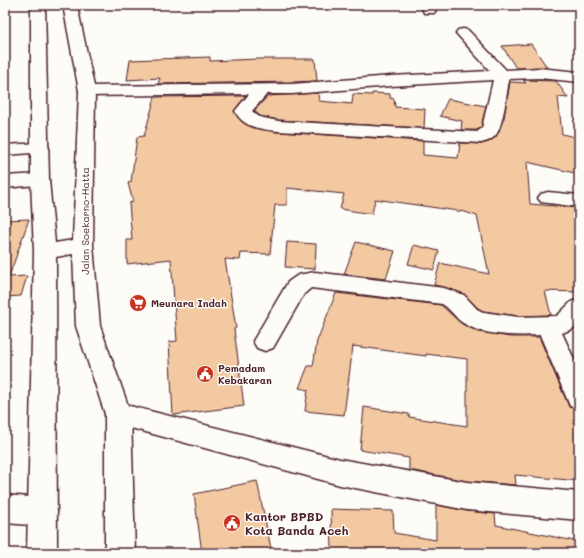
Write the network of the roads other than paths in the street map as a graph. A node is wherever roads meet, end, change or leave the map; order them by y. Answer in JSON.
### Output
{"nodes":[{"id":1,"x":38,"y":5,"type":"edge"},
{"id":2,"x":70,"y":5,"type":"edge"},
{"id":3,"x":464,"y":33,"type":"dead end"},
{"id":4,"x":502,"y":75,"type":"junction"},
{"id":5,"x":579,"y":77,"type":"edge"},
{"id":6,"x":262,"y":90,"type":"junction"},
{"id":7,"x":87,"y":91,"type":"junction"},
{"id":8,"x":40,"y":148,"type":"junction"},
{"id":9,"x":5,"y":150,"type":"edge"},
{"id":10,"x":40,"y":180,"type":"junction"},
{"id":11,"x":5,"y":182,"type":"edge"},
{"id":12,"x":548,"y":198,"type":"dead end"},
{"id":13,"x":579,"y":201,"type":"edge"},
{"id":14,"x":83,"y":245,"type":"junction"},
{"id":15,"x":45,"y":252,"type":"junction"},
{"id":16,"x":579,"y":308,"type":"edge"},
{"id":17,"x":548,"y":327,"type":"junction"},
{"id":18,"x":265,"y":340,"type":"dead end"},
{"id":19,"x":579,"y":398,"type":"edge"},
{"id":20,"x":118,"y":414,"type":"junction"},
{"id":21,"x":579,"y":506,"type":"edge"},
{"id":22,"x":5,"y":509,"type":"edge"},
{"id":23,"x":42,"y":512,"type":"junction"},
{"id":24,"x":42,"y":553,"type":"edge"},
{"id":25,"x":120,"y":553,"type":"edge"}],
"edges":[{"from":1,"to":8,"type":"main road"},
{"from":2,"to":7,"type":"main road","name":"Jalan Soekarno-Hatta"},
{"from":3,"to":4,"type":"main road"},
{"from":4,"to":5,"type":"main road"},
{"from":4,"to":6,"type":"main road"},
{"from":4,"to":6,"type":"main road"},
{"from":6,"to":7,"type":"main road"},
{"from":7,"to":14,"type":"main road","name":"Jalan Soekarno-Hatta"},
{"from":8,"to":9,"type":"main road"},
{"from":8,"to":10,"type":"main road"},
{"from":10,"to":11,"type":"main road"},
{"from":10,"to":15,"type":"main road"},
{"from":12,"to":13,"type":"main road"},
{"from":14,"to":15,"type":"main road"},
{"from":14,"to":20,"type":"main road","name":"Jalan Soekarno-Hatta"},
{"from":15,"to":23,"type":"main road"},
{"from":16,"to":17,"type":"main road"},
{"from":17,"to":18,"type":"main road"},
{"from":17,"to":19,"type":"main road"},
{"from":20,"to":21,"type":"main road"},
{"from":20,"to":25,"type":"main road","name":"Jalan Soekarno-Hatta"},
{"from":22,"to":23,"type":"main road"},
{"from":23,"to":24,"type":"main road"}]}
